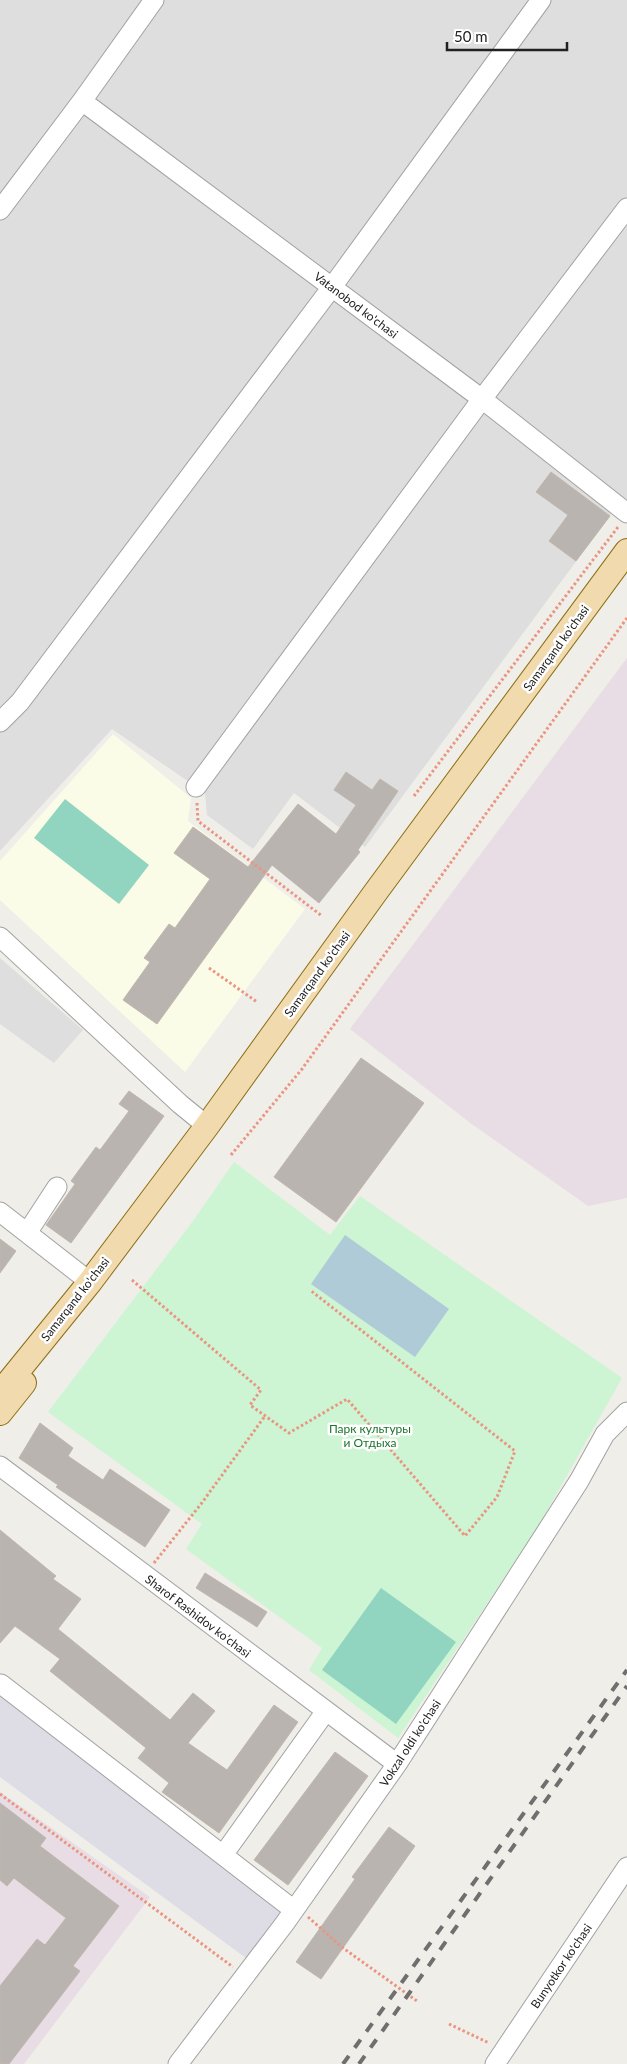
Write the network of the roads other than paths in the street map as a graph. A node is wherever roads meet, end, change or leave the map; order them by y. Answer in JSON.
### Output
{"nodes":[{"id":1,"x":154,"y":0,"type":"edge"},
{"id":2,"x":541,"y":0,"type":"edge"},
{"id":3,"x":82,"y":101,"type":"junction"},
{"id":4,"x":627,"y":208,"type":"edge"},
{"id":5,"x":0,"y":210,"type":"edge"},
{"id":6,"x":332,"y":287,"type":"junction"},
{"id":7,"x":482,"y":399,"type":"junction"},
{"id":8,"x":624,"y":517,"type":"edge"},
{"id":9,"x":627,"y":551,"type":"edge"},
{"id":10,"x":627,"y":577,"type":"edge"},
{"id":11,"x":0,"y":722,"type":"edge"},
{"id":12,"x":196,"y":787,"type":"road end"},
{"id":13,"x":0,"y":937,"type":"edge"},
{"id":14,"x":212,"y":1130,"type":"junction"},
{"id":15,"x":57,"y":1187,"type":"dead end"},
{"id":16,"x":0,"y":1212,"type":"edge"},
{"id":17,"x":27,"y":1233,"type":"junction"},
{"id":18,"x":90,"y":1282,"type":"junction"},
{"id":19,"x":0,"y":1393,"type":"edge"},
{"id":20,"x":627,"y":1412,"type":"edge"},
{"id":21,"x":0,"y":1413,"type":"edge"},
{"id":22,"x":0,"y":1466,"type":"edge"},
{"id":23,"x":1,"y":1684,"type":"edge"},
{"id":24,"x":326,"y":1711,"type":"junction"},
{"id":25,"x":397,"y":1764,"type":"junction"},
{"id":26,"x":223,"y":1855,"type":"junction"},
{"id":27,"x":627,"y":1867,"type":"edge"},
{"id":28,"x":296,"y":1908,"type":"junction"},
{"id":29,"x":500,"y":2057,"type":"edge"},
{"id":30,"x":178,"y":2064,"type":"edge"}],
"edges":[{"from":1,"to":3,"type":"street"},
{"from":2,"to":6,"type":"street"},
{"from":3,"to":5,"type":"street"},
{"from":3,"to":6,"type":"street","name":"Vatanobod ko'chasi"},
{"from":4,"to":7,"type":"street"},
{"from":6,"to":7,"type":"street","name":"Vatanobod ko'chasi"},
{"from":6,"to":11,"type":"street"},
{"from":7,"to":8,"type":"street","name":"Vatanobod ko'chasi"},
{"from":7,"to":12,"type":"street"},
{"from":9,"to":14,"type":"main road","name":"Samarqand ko'chasi"},
{"from":10,"to":14,"type":"main road","name":"Samarqand ko'chasi"},
{"from":13,"to":14,"type":"street"},
{"from":14,"to":18,"type":"main road","name":"Samarqand ko'chasi"},
{"from":14,"to":21,"type":"main road","name":"Samarqand ko'chasi"},
{"from":15,"to":17,"type":"street"},
{"from":16,"to":17,"type":"street"},
{"from":17,"to":18,"type":"street"},
{"from":18,"to":19,"type":"main road","name":"Samarqand ko'chasi"},
{"from":20,"to":25,"type":"street","name":"Vokzal oldi ko'chasi"},
{"from":22,"to":24,"type":"street","name":"Sharof Rashidov ko’chasi"},
{"from":23,"to":26,"type":"street"},
{"from":24,"to":25,"type":"street","name":"Sharof Rashidov ko’chasi"},
{"from":24,"to":26,"type":"street"},
{"from":25,"to":28,"type":"street","name":"Vokzal oldi ko'chasi"},
{"from":26,"to":28,"type":"street"},
{"from":27,"to":29,"type":"street","name":"Bunyotkor ko'chasi"},
{"from":28,"to":30,"type":"street","name":"Vokzal oldi ko'chasi"}]}
